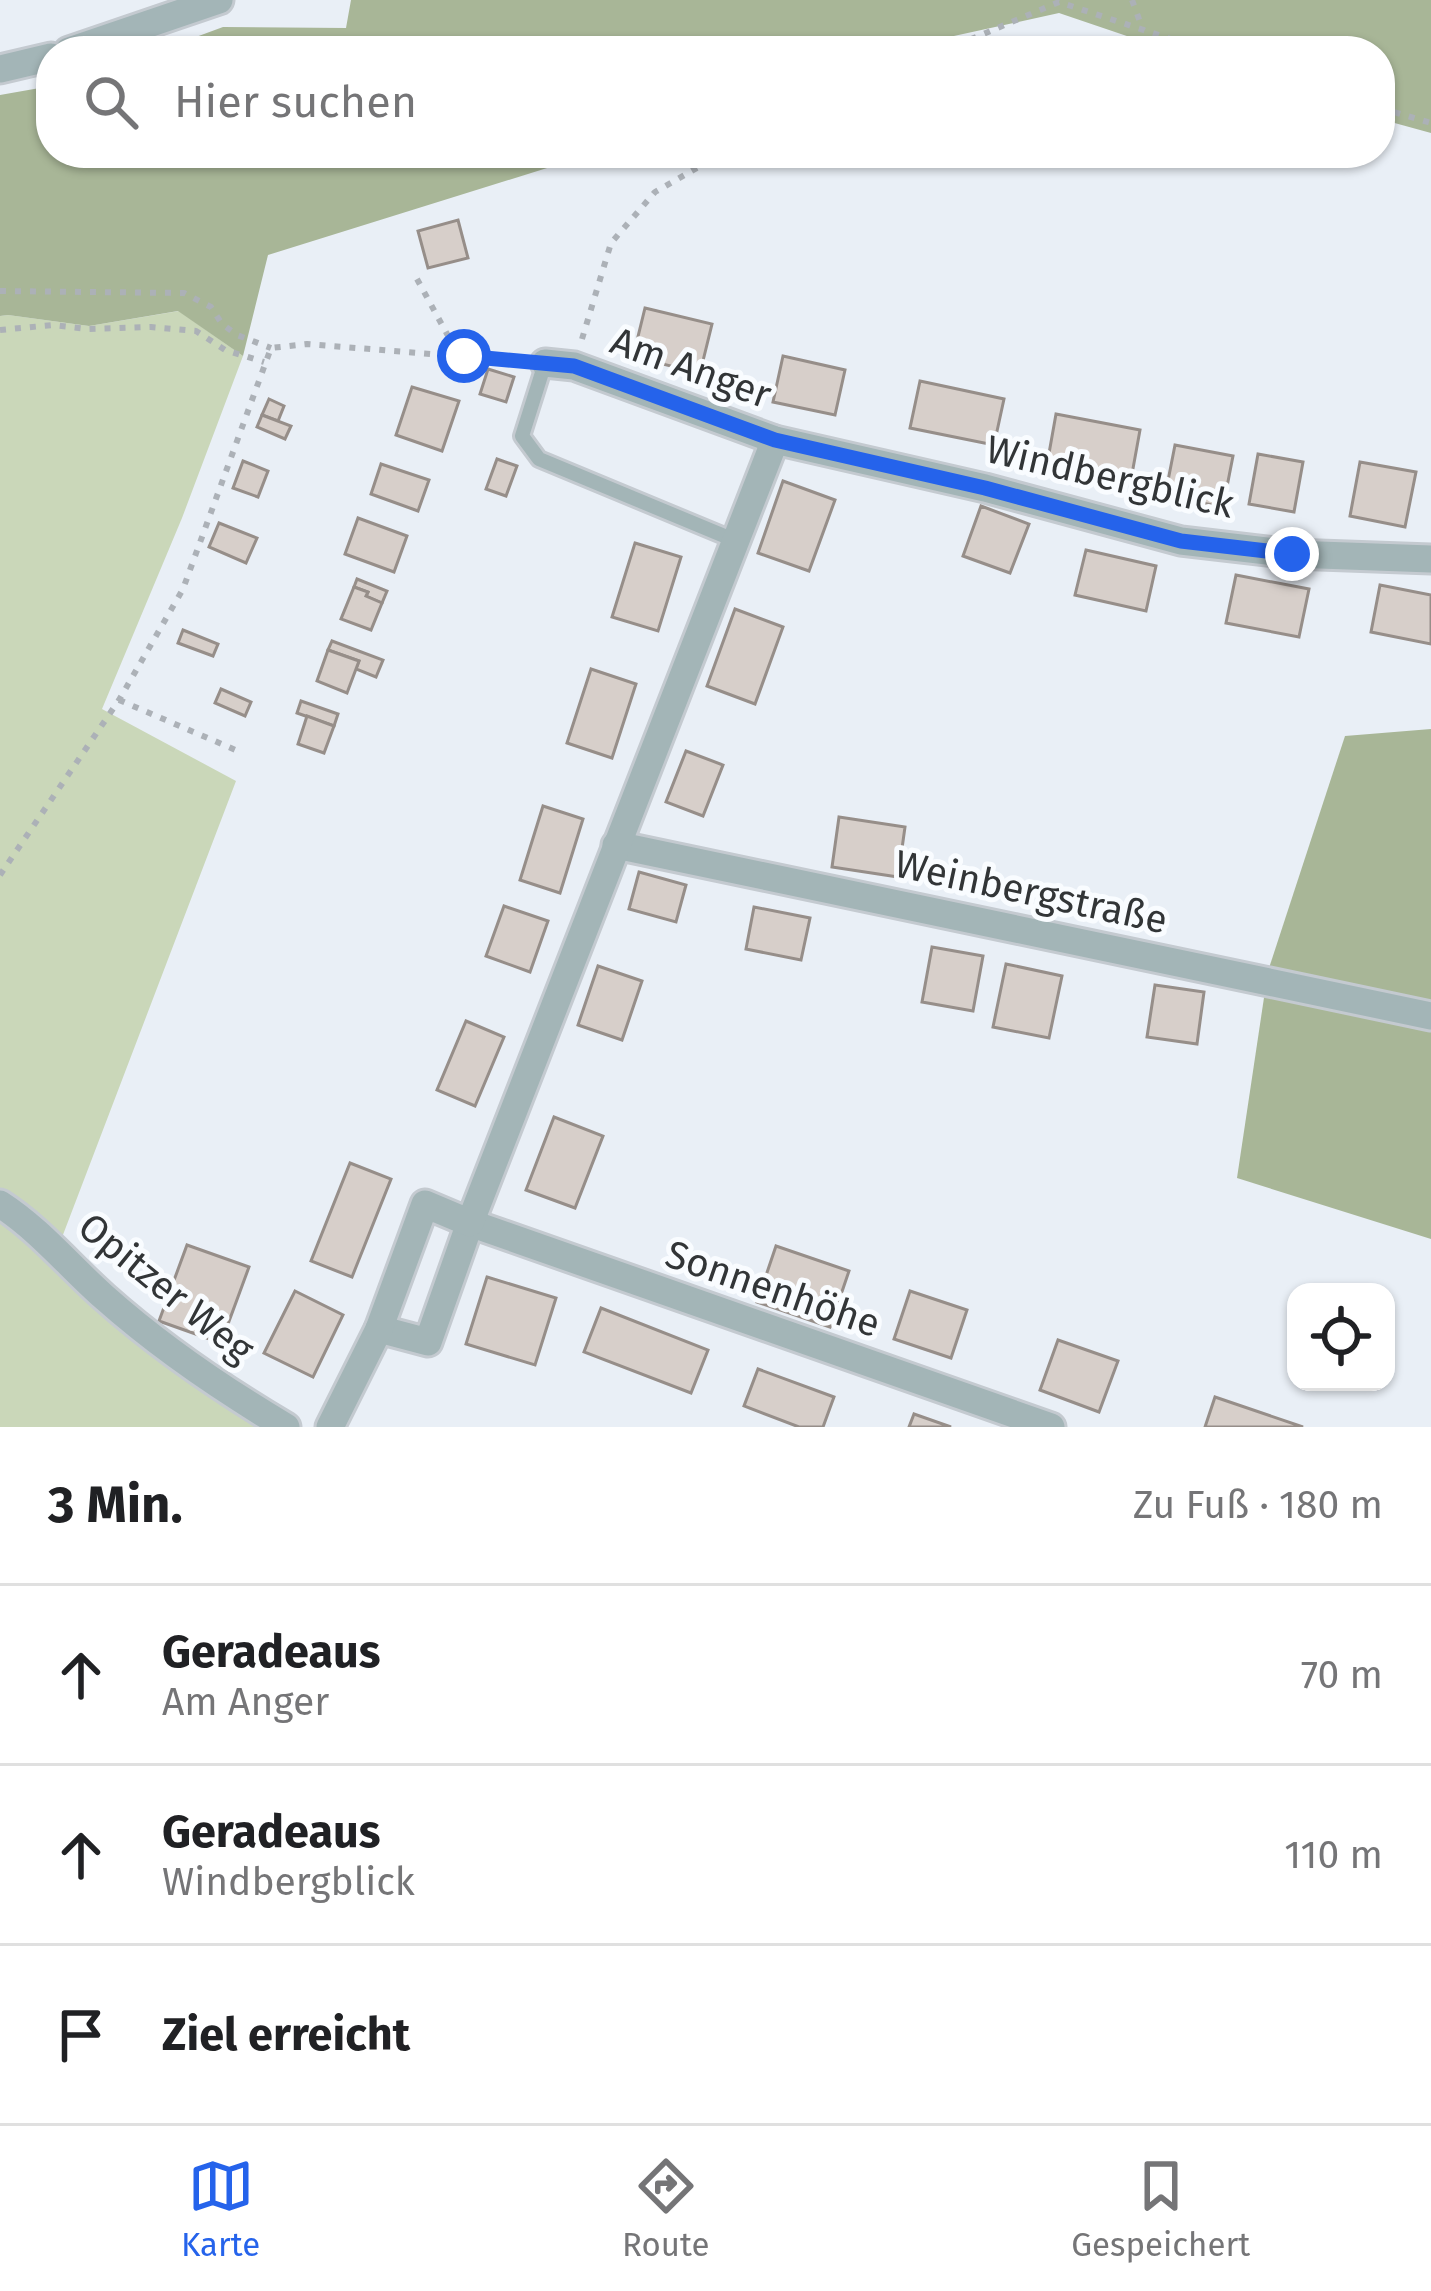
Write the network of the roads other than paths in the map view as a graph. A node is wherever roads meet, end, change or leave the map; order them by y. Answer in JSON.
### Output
{"nodes":[{"id":1,"x":219,"y":0,"type":"edge"},
{"id":2,"x":172,"y":9,"type":"edge"},
{"id":3,"x":106,"y":36,"type":"edge"},
{"id":4,"x":36,"y":61,"type":"edge"},
{"id":5,"x":0,"y":69,"type":"edge"},
{"id":6,"x":560,"y":364,"type":"joint"},
{"id":7,"x":775,"y":440,"type":"junction"},
{"id":8,"x":734,"y":540,"type":"junction"},
{"id":9,"x":1431,"y":560,"type":"edge"},
{"id":10,"x":616,"y":845,"type":"junction"},
{"id":11,"x":1431,"y":1016,"type":"edge"},
{"id":12,"x":0,"y":1204,"type":"edge"},
{"id":13,"x":470,"y":1223,"type":"junction"},
{"id":14,"x":379,"y":1329,"type":"junction"},
{"id":15,"x":286,"y":1427,"type":"edge"},
{"id":16,"x":329,"y":1427,"type":"edge"},
{"id":17,"x":1052,"y":1427,"type":"edge"}],
"edges":[{"from":1,"to":2,"type":"street"},
{"from":2,"to":3,"type":"street"},
{"from":4,"to":5,"type":"street"},
{"from":6,"to":7,"type":"street","name":"Am Anger"},
{"from":6,"to":8,"type":"lane"},
{"from":7,"to":8,"type":"street","name":"Am Anger"},
{"from":7,"to":9,"type":"street","name":"Windbergblick"},
{"from":8,"to":10,"type":"street","name":"Am Anger"},
{"from":10,"to":11,"type":"street","name":"Weinbergstraße"},
{"from":10,"to":13,"type":"street","name":"Am Anger"},
{"from":12,"to":15,"type":"street","name":"Opitzer Weg"},
{"from":13,"to":14,"type":"street","name":"Am Anger"},
{"from":13,"to":14,"type":"street"},
{"from":13,"to":17,"type":"street","name":"Sonnenhöhe"},
{"from":14,"to":16,"type":"street"}]}
